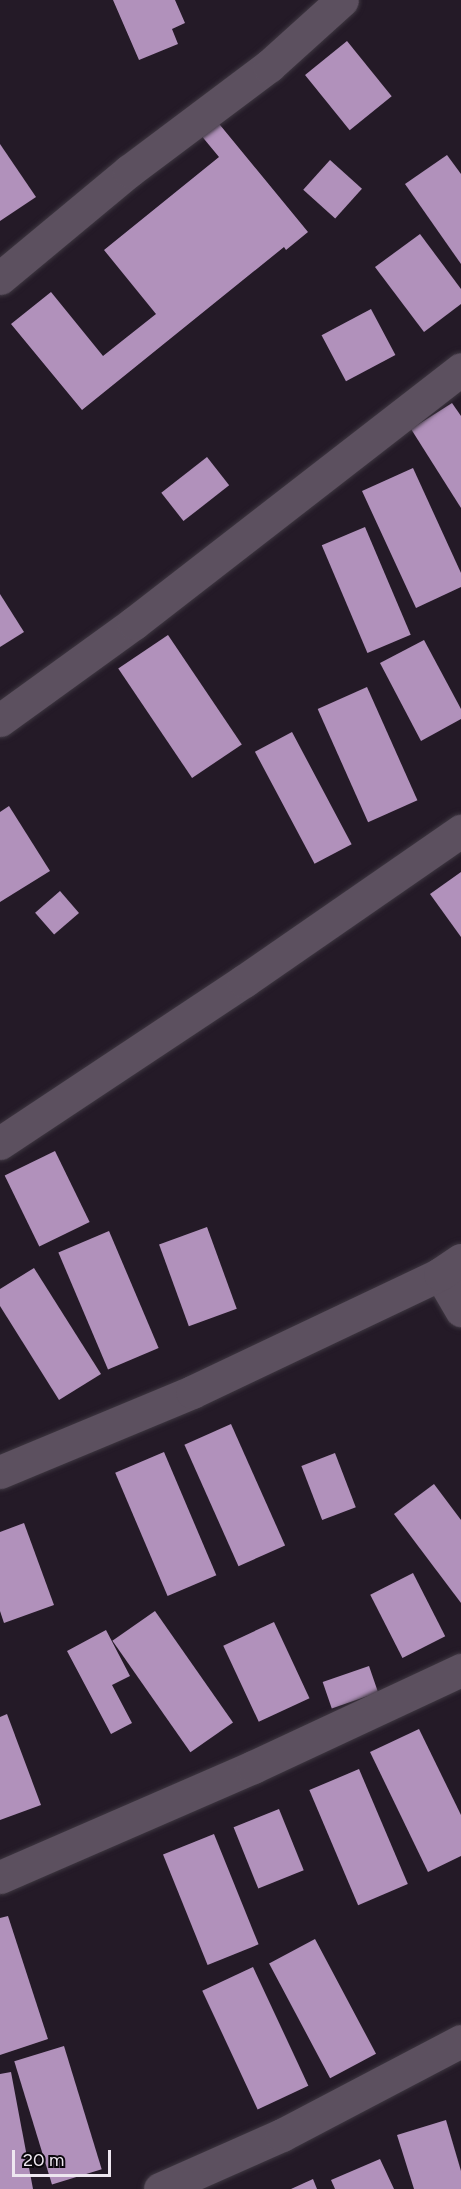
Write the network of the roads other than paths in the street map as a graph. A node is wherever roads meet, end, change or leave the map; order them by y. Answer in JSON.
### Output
{"nodes":[{"id":1,"x":342,"y":0,"type":"edge"},
{"id":2,"x":0,"y":278,"type":"edge"},
{"id":3,"x":461,"y":369,"type":"edge"},
{"id":4,"x":0,"y":720,"type":"edge"},
{"id":5,"x":461,"y":831,"type":"edge"},
{"id":6,"x":0,"y":1143,"type":"edge"},
{"id":7,"x":450,"y":1267,"type":"edge"},
{"id":8,"x":461,"y":1310,"type":"edge"},
{"id":9,"x":0,"y":1472,"type":"edge"},
{"id":10,"x":461,"y":1670,"type":"edge"},
{"id":11,"x":0,"y":1877,"type":"edge"},
{"id":12,"x":461,"y":2041,"type":"edge"},
{"id":13,"x":160,"y":2189,"type":"edge"}],
"edges":[{"from":1,"to":2,"type":"street"},
{"from":3,"to":4,"type":"street"},
{"from":5,"to":6,"type":"street"},
{"from":7,"to":8,"type":"street"},
{"from":7,"to":9,"type":"street"},
{"from":10,"to":11,"type":"street"},
{"from":12,"to":13,"type":"street"}]}
